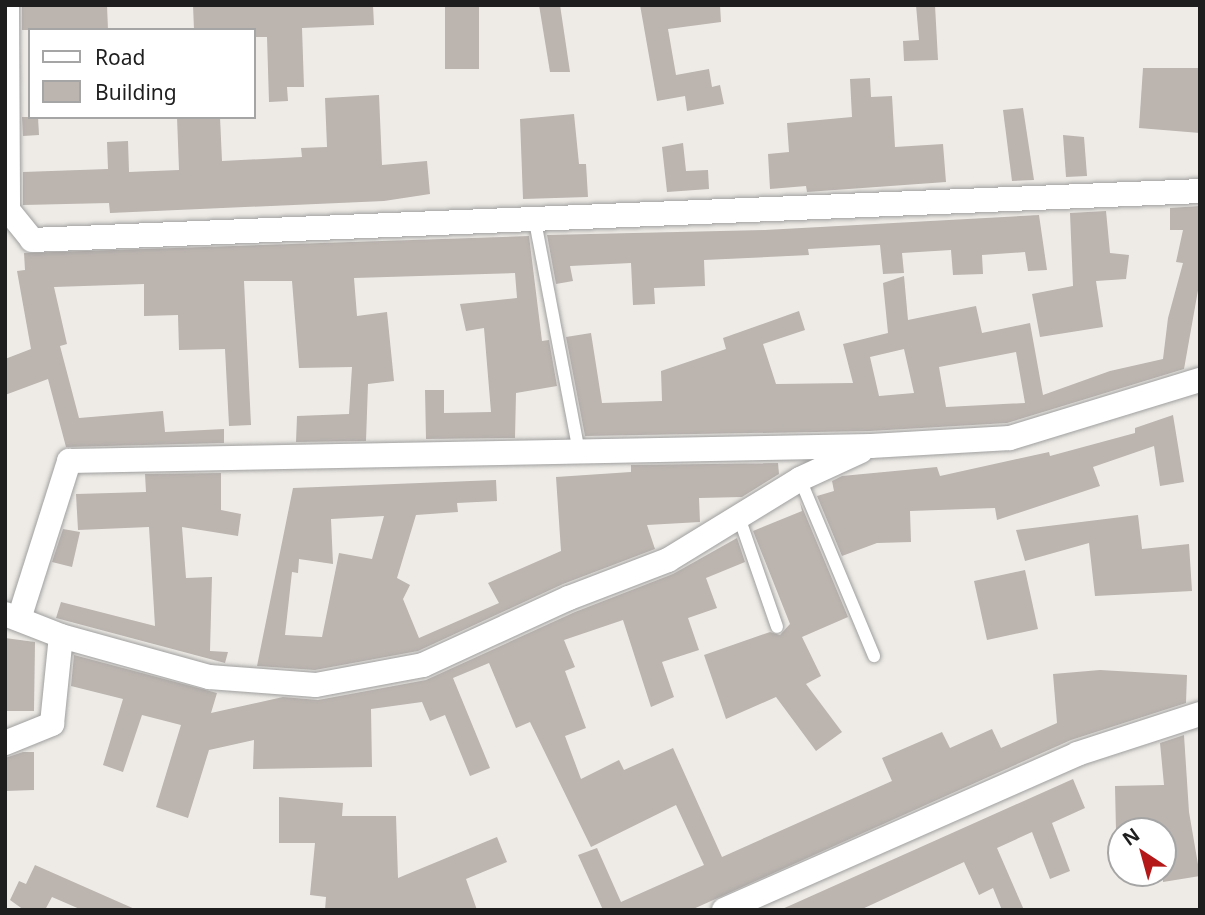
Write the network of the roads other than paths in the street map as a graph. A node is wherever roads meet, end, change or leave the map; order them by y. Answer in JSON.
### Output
{"nodes":[{"id":1,"x":7,"y":5,"type":"edge"},
{"id":2,"x":1200,"y":191,"type":"edge"},
{"id":3,"x":6,"y":210,"type":"edge"},
{"id":4,"x":534,"y":216,"type":"junction"},
{"id":5,"x":1200,"y":380,"type":"edge"},
{"id":6,"x":871,"y":446,"type":"junction"},
{"id":7,"x":579,"y":453,"type":"junction"},
{"id":8,"x":800,"y":479,"type":"junction"},
{"id":9,"x":740,"y":520,"type":"junction"},
{"id":10,"x":12,"y":617,"type":"edge"},
{"id":11,"x":776,"y":627,"type":"dead end"},
{"id":12,"x":61,"y":636,"type":"junction"},
{"id":13,"x":874,"y":656,"type":"dead end"},
{"id":14,"x":1200,"y":714,"type":"edge"},
{"id":15,"x":5,"y":743,"type":"edge"},
{"id":16,"x":724,"y":910,"type":"edge"}],
"edges":[{"from":1,"to":3,"type":"street"},
{"from":2,"to":4,"type":"street"},
{"from":3,"to":4,"type":"street"},
{"from":4,"to":7,"type":"lane"},
{"from":5,"to":6,"type":"street"},
{"from":6,"to":7,"type":"street"},
{"from":6,"to":8,"type":"street"},
{"from":7,"to":10,"type":"street"},
{"from":8,"to":9,"type":"street"},
{"from":8,"to":13,"type":"lane"},
{"from":9,"to":11,"type":"lane"},
{"from":9,"to":12,"type":"street"},
{"from":10,"to":12,"type":"street"},
{"from":12,"to":15,"type":"street"},
{"from":14,"to":16,"type":"street"}]}
